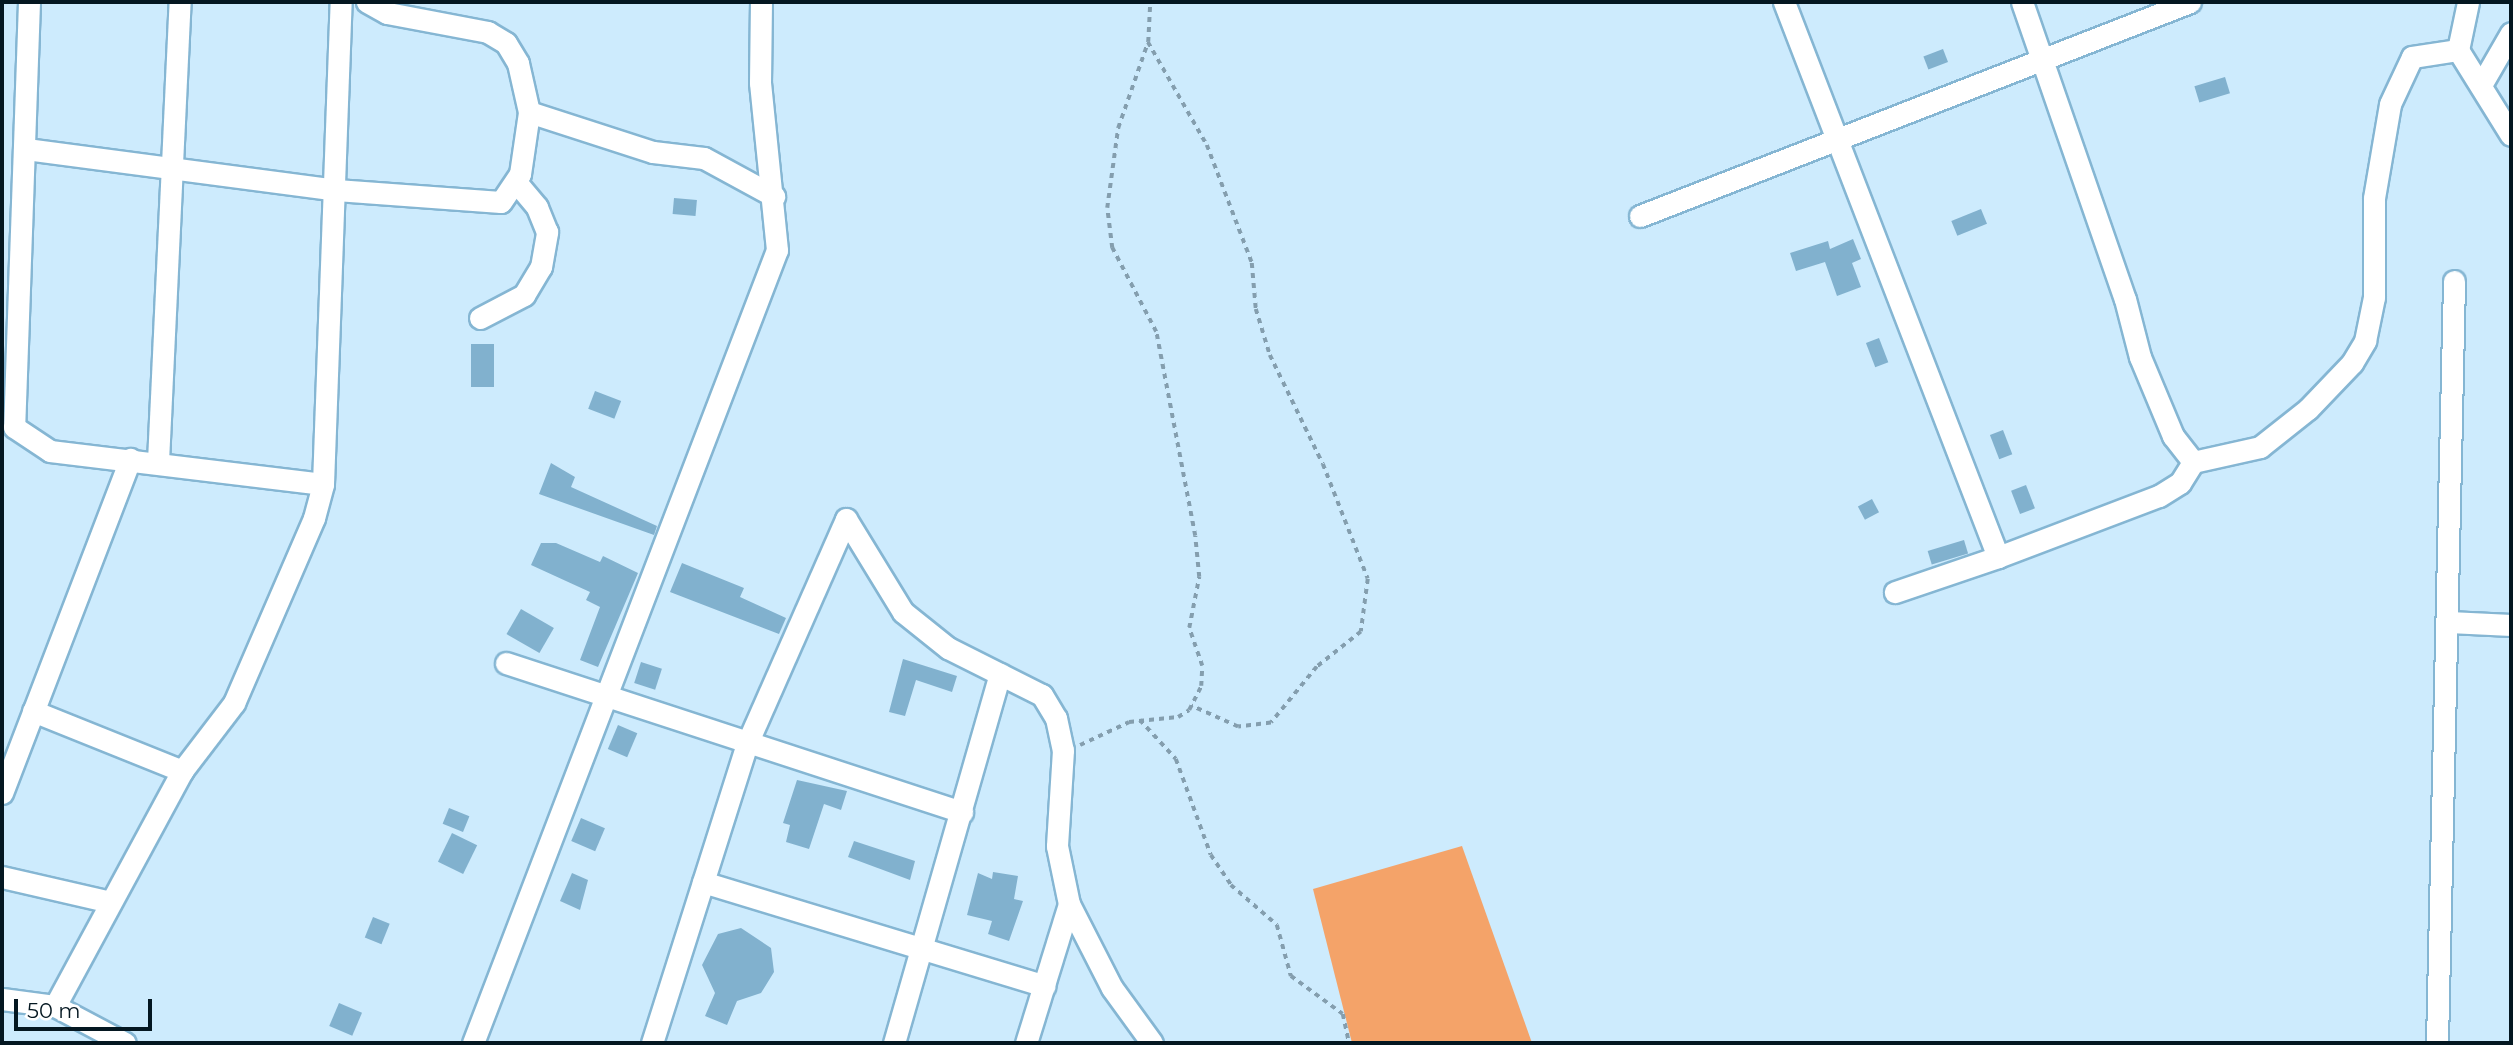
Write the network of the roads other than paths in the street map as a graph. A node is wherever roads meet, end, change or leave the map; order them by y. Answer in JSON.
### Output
{"nodes":[{"id":1,"x":29,"y":2,"type":"edge"},
{"id":2,"x":180,"y":2,"type":"edge"},
{"id":3,"x":341,"y":2,"type":"edge"},
{"id":4,"x":367,"y":2,"type":"edge"},
{"id":5,"x":761,"y":2,"type":"edge"},
{"id":6,"x":1784,"y":2,"type":"edge"},
{"id":7,"x":2022,"y":2,"type":"edge"},
{"id":8,"x":2190,"y":2,"type":"edge"},
{"id":9,"x":2468,"y":2,"type":"edge"},
{"id":10,"x":2511,"y":33,"type":"edge"},
{"id":11,"x":2458,"y":50,"type":"junction"},
{"id":12,"x":2042,"y":59,"type":"junction"},
{"id":13,"x":2481,"y":85,"type":"junction"},
{"id":14,"x":529,"y":112,"type":"junction"},
{"id":15,"x":2511,"y":135,"type":"edge"},
{"id":16,"x":1837,"y":139,"type":"junction"},
{"id":17,"x":26,"y":149,"type":"junction"},
{"id":18,"x":173,"y":167,"type":"junction"},
{"id":19,"x":516,"y":182,"type":"junction"},
{"id":20,"x":336,"y":190,"type":"junction"},
{"id":21,"x":774,"y":196,"type":"junction"},
{"id":22,"x":1640,"y":216,"type":"dead end"},
{"id":23,"x":2454,"y":281,"type":"dead end"},
{"id":24,"x":480,"y":318,"type":"dead end"},
{"id":25,"x":131,"y":459,"type":"junction"},
{"id":26,"x":158,"y":461,"type":"junction"},
{"id":27,"x":2193,"y":461,"type":"junction"},
{"id":28,"x":323,"y":484,"type":"junction"},
{"id":29,"x":1998,"y":557,"type":"junction"},
{"id":30,"x":1895,"y":593,"type":"dead end"},
{"id":31,"x":2449,"y":622,"type":"junction"},
{"id":32,"x":2511,"y":625,"type":"edge"},
{"id":33,"x":506,"y":663,"type":"dead end"},
{"id":34,"x":1000,"y":674,"type":"junction"},
{"id":35,"x":603,"y":697,"type":"junction"},
{"id":36,"x":33,"y":711,"type":"junction"},
{"id":37,"x":746,"y":746,"type":"junction"},
{"id":38,"x":183,"y":771,"type":"junction"},
{"id":39,"x":2,"y":793,"type":"edge"},
{"id":40,"x":962,"y":813,"type":"junction"},
{"id":41,"x":2,"y":877,"type":"edge"},
{"id":42,"x":703,"y":882,"type":"junction"},
{"id":43,"x":110,"y":902,"type":"junction"},
{"id":44,"x":1069,"y":904,"type":"junction"},
{"id":45,"x":924,"y":950,"type":"junction"},
{"id":46,"x":1045,"y":986,"type":"junction"},
{"id":47,"x":2,"y":999,"type":"edge"},
{"id":48,"x":55,"y":1006,"type":"junction"},
{"id":49,"x":125,"y":1043,"type":"edge"},
{"id":50,"x":472,"y":1043,"type":"edge"},
{"id":51,"x":652,"y":1043,"type":"edge"},
{"id":52,"x":894,"y":1043,"type":"edge"},
{"id":53,"x":1027,"y":1043,"type":"edge"},
{"id":54,"x":1152,"y":1043,"type":"edge"},
{"id":55,"x":2437,"y":1043,"type":"edge"}],
"edges":[{"from":1,"to":17,"type":"street"},
{"from":2,"to":18,"type":"street"},
{"from":3,"to":20,"type":"street"},
{"from":4,"to":14,"type":"street"},
{"from":5,"to":21,"type":"street"},
{"from":6,"to":16,"type":"street"},
{"from":7,"to":12,"type":"street"},
{"from":8,"to":12,"type":"street"},
{"from":9,"to":11,"type":"street"},
{"from":10,"to":13,"type":"street"},
{"from":11,"to":13,"type":"street"},
{"from":11,"to":27,"type":"street"},
{"from":12,"to":16,"type":"street"},
{"from":12,"to":27,"type":"street"},
{"from":13,"to":15,"type":"street"},
{"from":14,"to":19,"type":"street"},
{"from":14,"to":21,"type":"street"},
{"from":16,"to":22,"type":"street"},
{"from":16,"to":29,"type":"street"},
{"from":17,"to":18,"type":"street"},
{"from":17,"to":25,"type":"street"},
{"from":18,"to":20,"type":"street"},
{"from":18,"to":26,"type":"street"},
{"from":19,"to":20,"type":"street"},
{"from":19,"to":24,"type":"street"},
{"from":20,"to":28,"type":"street"},
{"from":21,"to":35,"type":"street"},
{"from":23,"to":31,"type":"street"},
{"from":25,"to":26,"type":"street"},
{"from":25,"to":36,"type":"street"},
{"from":26,"to":28,"type":"street"},
{"from":27,"to":29,"type":"street"},
{"from":28,"to":38,"type":"street"},
{"from":29,"to":30,"type":"street"},
{"from":31,"to":32,"type":"street"},
{"from":31,"to":55,"type":"street"},
{"from":33,"to":35,"type":"street"},
{"from":34,"to":37,"type":"street"},
{"from":34,"to":40,"type":"street"},
{"from":34,"to":44,"type":"street"},
{"from":35,"to":37,"type":"street"},
{"from":35,"to":50,"type":"street"},
{"from":36,"to":38,"type":"street"},
{"from":36,"to":39,"type":"street"},
{"from":37,"to":40,"type":"street"},
{"from":37,"to":42,"type":"street"},
{"from":38,"to":43,"type":"street"},
{"from":40,"to":45,"type":"street"},
{"from":41,"to":43,"type":"street"},
{"from":42,"to":45,"type":"street"},
{"from":42,"to":51,"type":"street"},
{"from":43,"to":48,"type":"street"},
{"from":44,"to":46,"type":"street"},
{"from":44,"to":54,"type":"street"},
{"from":45,"to":46,"type":"street"},
{"from":45,"to":52,"type":"street"},
{"from":46,"to":53,"type":"street"},
{"from":47,"to":48,"type":"street"},
{"from":48,"to":49,"type":"street"}]}
